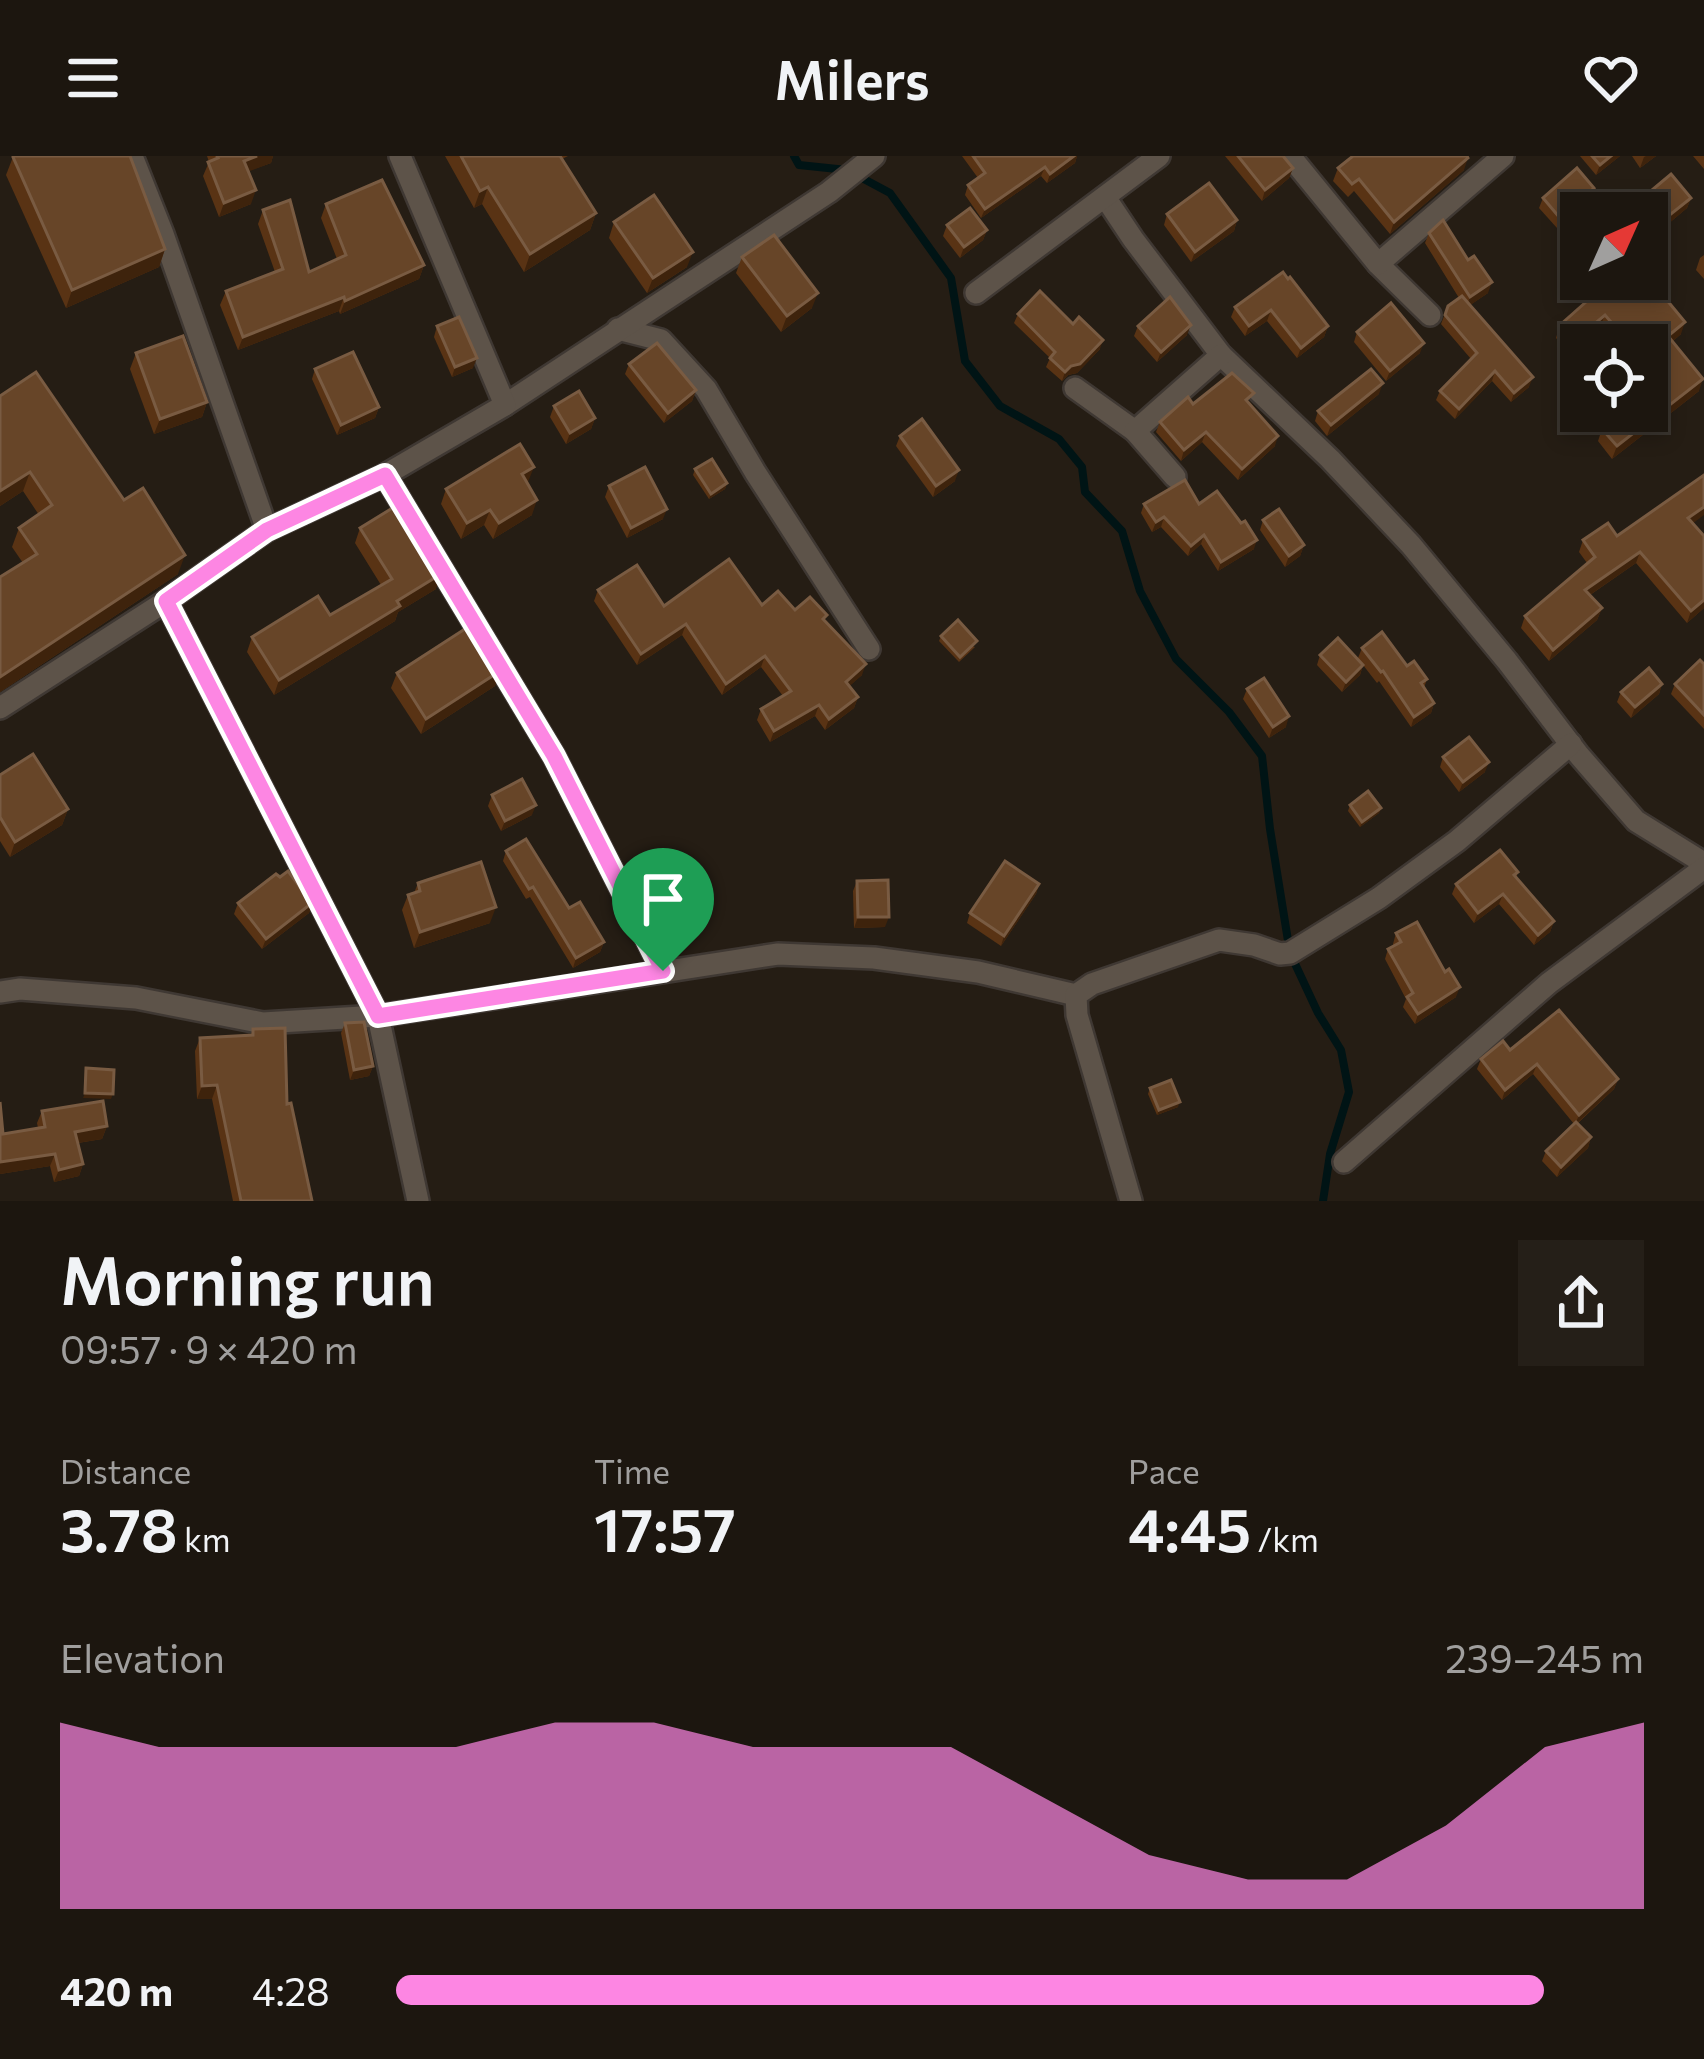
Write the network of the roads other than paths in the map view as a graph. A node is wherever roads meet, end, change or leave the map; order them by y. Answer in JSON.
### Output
{"nodes":[{"id":1,"x":132,"y":156,"type":"edge"},
{"id":2,"x":400,"y":156,"type":"edge"},
{"id":3,"x":1159,"y":156,"type":"edge"},
{"id":4,"x":1290,"y":156,"type":"edge"},
{"id":5,"x":1502,"y":156,"type":"edge"},
{"id":6,"x":871,"y":159,"type":"edge"},
{"id":7,"x":1105,"y":196,"type":"junction"},
{"id":8,"x":1378,"y":264,"type":"junction"},
{"id":9,"x":976,"y":293,"type":"dead end"},
{"id":10,"x":1430,"y":315,"type":"dead end"},
{"id":11,"x":617,"y":329,"type":"junction"},
{"id":12,"x":1221,"y":355,"type":"junction"},
{"id":13,"x":1075,"y":388,"type":"dead end"},
{"id":14,"x":505,"y":405,"type":"junction"},
{"id":15,"x":1135,"y":431,"type":"junction"},
{"id":16,"x":385,"y":475,"type":"junction"},
{"id":17,"x":1175,"y":477,"type":"dead end"},
{"id":18,"x":267,"y":530,"type":"junction"},
{"id":19,"x":166,"y":601,"type":"junction"},
{"id":20,"x":869,"y":649,"type":"dead end"},
{"id":21,"x":0,"y":708,"type":"edge"},
{"id":22,"x":1570,"y":744,"type":"junction"},
{"id":23,"x":1704,"y":865,"type":"edge"},
{"id":24,"x":663,"y":971,"type":"junction"},
{"id":25,"x":0,"y":992,"type":"edge"},
{"id":26,"x":1076,"y":995,"type":"junction"},
{"id":27,"x":378,"y":1016,"type":"junction"},
{"id":28,"x":1344,"y":1162,"type":"dead end"},
{"id":29,"x":418,"y":1201,"type":"edge"},
{"id":30,"x":1131,"y":1201,"type":"edge"}],
"edges":[{"from":1,"to":18,"type":"street"},
{"from":2,"to":14,"type":"street"},
{"from":3,"to":7,"type":"street"},
{"from":4,"to":8,"type":"street"},
{"from":5,"to":8,"type":"street"},
{"from":6,"to":11,"type":"street"},
{"from":7,"to":9,"type":"street"},
{"from":7,"to":12,"type":"street"},
{"from":8,"to":10,"type":"street"},
{"from":11,"to":14,"type":"street"},
{"from":11,"to":20,"type":"street"},
{"from":12,"to":15,"type":"street"},
{"from":12,"to":22,"type":"street"},
{"from":13,"to":15,"type":"street"},
{"from":14,"to":16,"type":"street"},
{"from":15,"to":17,"type":"street"},
{"from":16,"to":18,"type":"street"},
{"from":16,"to":24,"type":"street"},
{"from":18,"to":19,"type":"street"},
{"from":19,"to":21,"type":"street"},
{"from":19,"to":27,"type":"street"},
{"from":22,"to":23,"type":"street"},
{"from":22,"to":26,"type":"street"},
{"from":23,"to":28,"type":"street"},
{"from":24,"to":26,"type":"street"},
{"from":24,"to":27,"type":"street"},
{"from":25,"to":27,"type":"street"},
{"from":26,"to":30,"type":"street"},
{"from":27,"to":29,"type":"street"}]}
